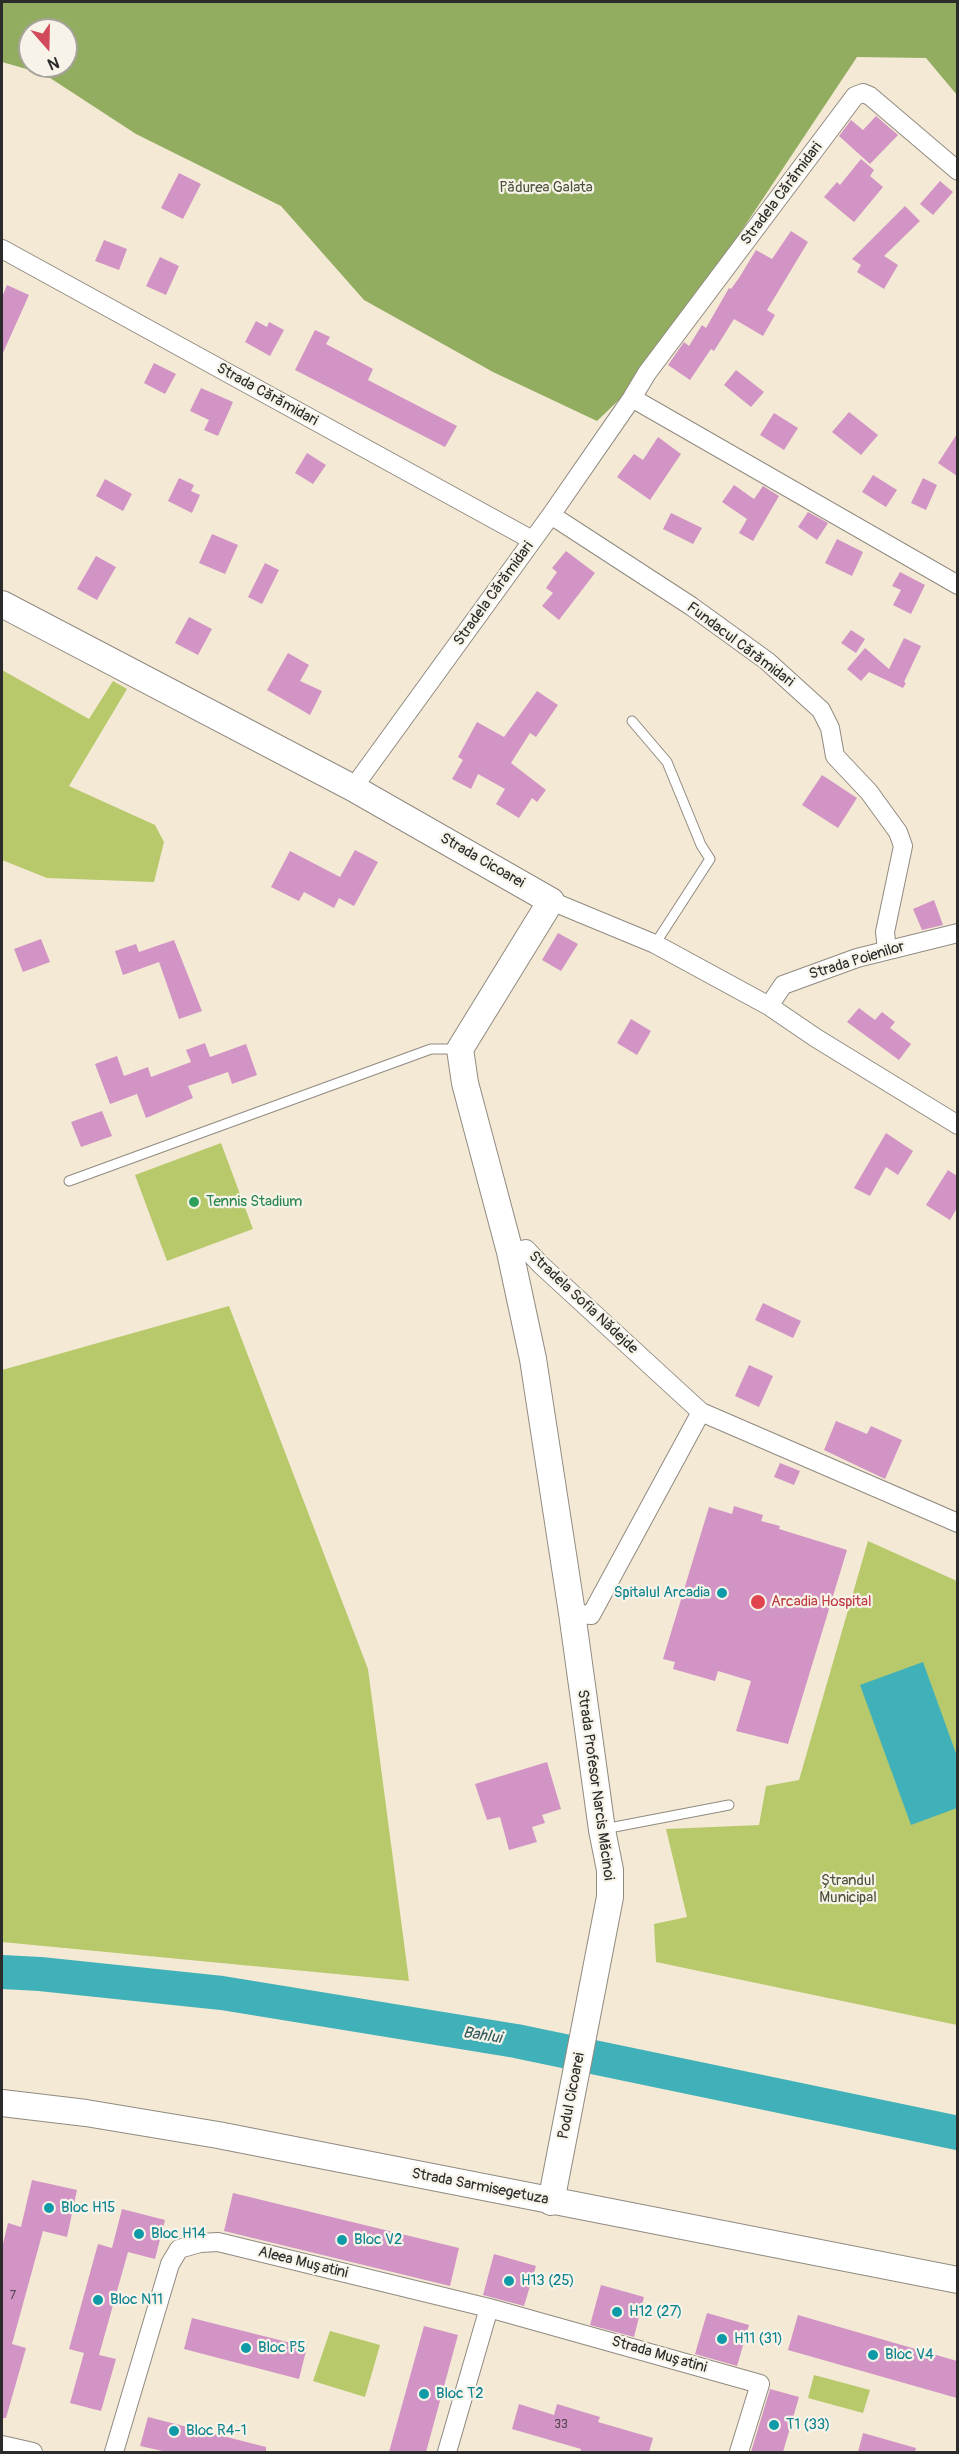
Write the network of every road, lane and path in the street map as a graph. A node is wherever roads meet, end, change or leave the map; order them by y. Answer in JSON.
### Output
{"nodes":[{"id":1,"x":957,"y":171,"type":"edge"},
{"id":2,"x":2,"y":249,"type":"edge"},
{"id":3,"x":632,"y":398,"type":"junction"},
{"id":4,"x":551,"y":515,"type":"junction"},
{"id":5,"x":532,"y":540,"type":"junction"},
{"id":6,"x":957,"y":585,"type":"edge"},
{"id":7,"x":2,"y":603,"type":"edge"},
{"id":8,"x":632,"y":721,"type":"dead end"},
{"id":9,"x":353,"y":788,"type":"junction"},
{"id":10,"x":550,"y":901,"type":"junction"},
{"id":11,"x":957,"y":933,"type":"edge"},
{"id":12,"x":655,"y":944,"type":"junction"},
{"id":13,"x":887,"y":950,"type":"junction"},
{"id":14,"x":769,"y":1006,"type":"junction"},
{"id":15,"x":460,"y":1049,"type":"junction"},
{"id":16,"x":957,"y":1125,"type":"edge"},
{"id":17,"x":69,"y":1181,"type":"dead end"},
{"id":18,"x":510,"y":1252,"type":"junction"},
{"id":19,"x":701,"y":1412,"type":"junction"},
{"id":20,"x":957,"y":1523,"type":"edge"},
{"id":21,"x":572,"y":1613,"type":"junction"},
{"id":22,"x":729,"y":1805,"type":"dead end"},
{"id":23,"x":602,"y":1830,"type":"junction"},
{"id":24,"x":593,"y":1991,"type":"joint"},
{"id":25,"x":2,"y":2103,"type":"edge"},
{"id":26,"x":551,"y":2202,"type":"junction"},
{"id":27,"x":957,"y":2280,"type":"edge"},
{"id":28,"x":489,"y":2307,"type":"junction"},
{"id":29,"x":2,"y":2445,"type":"edge"},
{"id":30,"x":33,"y":2452,"type":"edge"},
{"id":31,"x":114,"y":2452,"type":"edge"},
{"id":32,"x":447,"y":2452,"type":"edge"},
{"id":33,"x":739,"y":2452,"type":"edge"}],
"edges":[{"from":1,"to":3,"type":"street","name":"Stradela Cărămidari"},
{"from":2,"to":5,"type":"street","name":"Strada Cărămidari"},
{"from":3,"to":4,"type":"street","name":"Stradela Cărămidari"},
{"from":3,"to":6,"type":"street"},
{"from":4,"to":5,"type":"street","name":"Stradela Cărămidari"},
{"from":4,"to":13,"type":"street","name":"Fundacul Cărămidari"},
{"from":5,"to":9,"type":"street","name":"Stradela Cărămidari"},
{"from":7,"to":9,"type":"street","name":"Strada Cicoarei"},
{"from":8,"to":12,"type":"lane"},
{"from":9,"to":10,"type":"street","name":"Strada Cicoarei"},
{"from":10,"to":12,"type":"street","name":"Strada Cicoarei"},
{"from":10,"to":15,"type":"street"},
{"from":11,"to":13,"type":"street","name":"Strada Poienilor"},
{"from":12,"to":14,"type":"street","name":"Strada Cicoarei"},
{"from":13,"to":14,"type":"street","name":"Strada Poienilor"},
{"from":14,"to":16,"type":"street","name":"Strada Cicoarei"},
{"from":15,"to":17,"type":"lane"},
{"from":15,"to":18,"type":"street","name":"Stradela Sofia Nădejde"},
{"from":18,"to":19,"type":"street","name":"Stradela Sofia Nădejde"},
{"from":18,"to":21,"type":"street","name":"Strada Profesor Narcis Măcinoi"},
{"from":19,"to":20,"type":"street","name":"Stradela Sofia Nădejde"},
{"from":19,"to":21,"type":"street"},
{"from":21,"to":23,"type":"street","name":"Strada Profesor Narcis Măcinoi"},
{"from":22,"to":23,"type":"lane"},
{"from":23,"to":24,"type":"street","name":"Strada Profesor Narcis Măcinoi"},
{"from":24,"to":26,"type":"street","name":"Podul Cicoarei"},
{"from":25,"to":26,"type":"street","name":"Strada Sarmisegetuza"},
{"from":26,"to":27,"type":"street","name":"Strada Sarmisegetuza"},
{"from":28,"to":31,"type":"street","name":"Aleea Mușatini"},
{"from":28,"to":32,"type":"street"},
{"from":28,"to":33,"type":"street","name":"Strada Mușatini"},
{"from":29,"to":30,"type":"street"}]}
